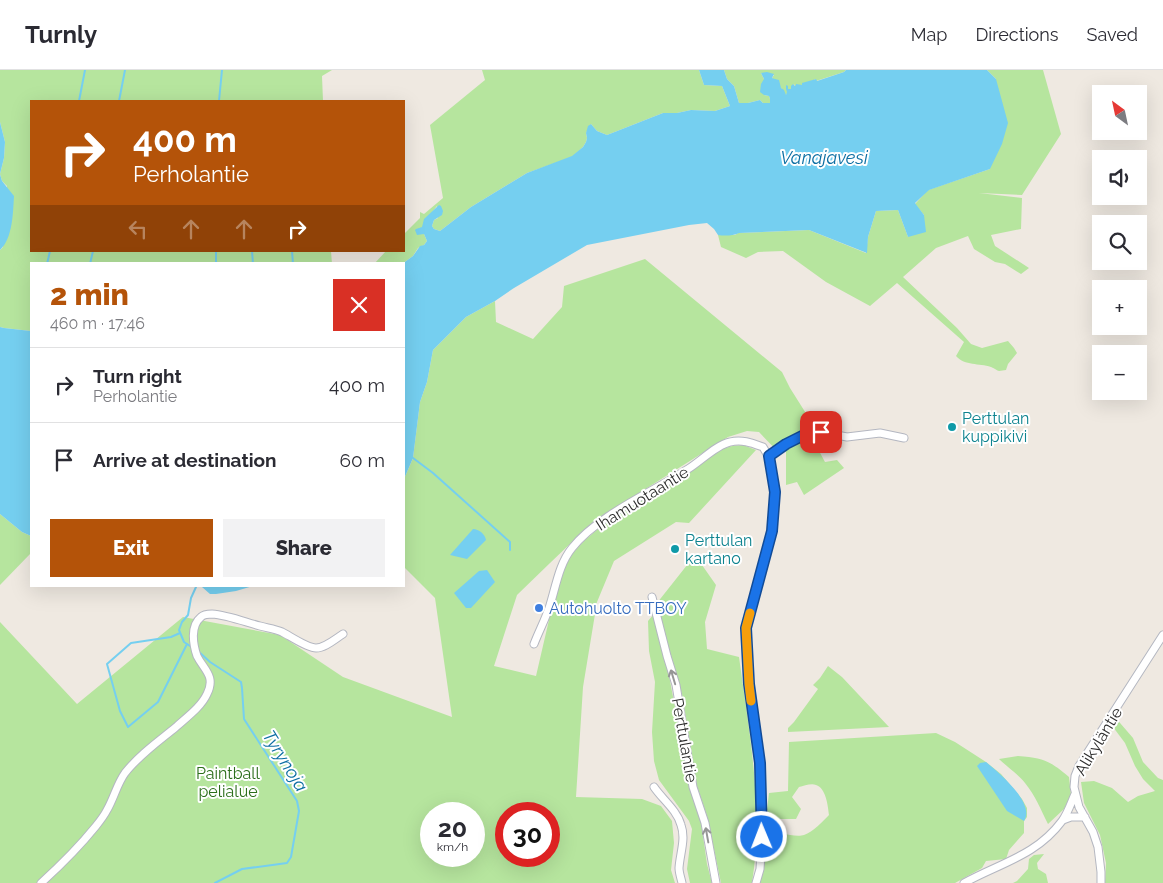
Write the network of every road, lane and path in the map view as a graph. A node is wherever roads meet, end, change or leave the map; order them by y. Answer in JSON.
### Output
{"nodes":[{"id":1,"x":904,"y":438,"type":"dead end"},
{"id":2,"x":769,"y":456,"type":"junction"},
{"id":3,"x":652,"y":597,"type":"dead end"},
{"id":4,"x":343,"y":634,"type":"dead end"},
{"id":5,"x":1163,"y":635,"type":"edge"},
{"id":6,"x":534,"y":644,"type":"dead end"},
{"id":7,"x":654,"y":786,"type":"dead end"},
{"id":8,"x":1076,"y":794,"type":"junction"},
{"id":9,"x":1084,"y":817,"type":"junction"},
{"id":10,"x":1062,"y":820,"type":"junction"},
{"id":11,"x":41,"y":883,"type":"edge"},
{"id":12,"x":682,"y":883,"type":"edge"},
{"id":13,"x":716,"y":883,"type":"edge"},
{"id":14,"x":756,"y":883,"type":"edge"},
{"id":15,"x":964,"y":883,"type":"edge"},
{"id":16,"x":1101,"y":883,"type":"edge"}],
"edges":[{"from":1,"to":2,"type":"street"},
{"from":2,"to":6,"type":"street","name":"Ihamuotaantie"},
{"from":2,"to":14,"type":"street"},
{"from":13,"to":3,"type":"street","name":"Perttulantie","one_way":true},
{"from":4,"to":11,"type":"street"},
{"from":5,"to":8,"type":"street","name":"Alikyläntie"},
{"from":7,"to":12,"type":"street"},
{"from":8,"to":9,"type":"street","name":"Alikyläntie"},
{"from":8,"to":10,"type":"street"},
{"from":9,"to":10,"type":"street"},
{"from":9,"to":16,"type":"street","name":"Alikyläntie"},
{"from":10,"to":15,"type":"street"}]}
